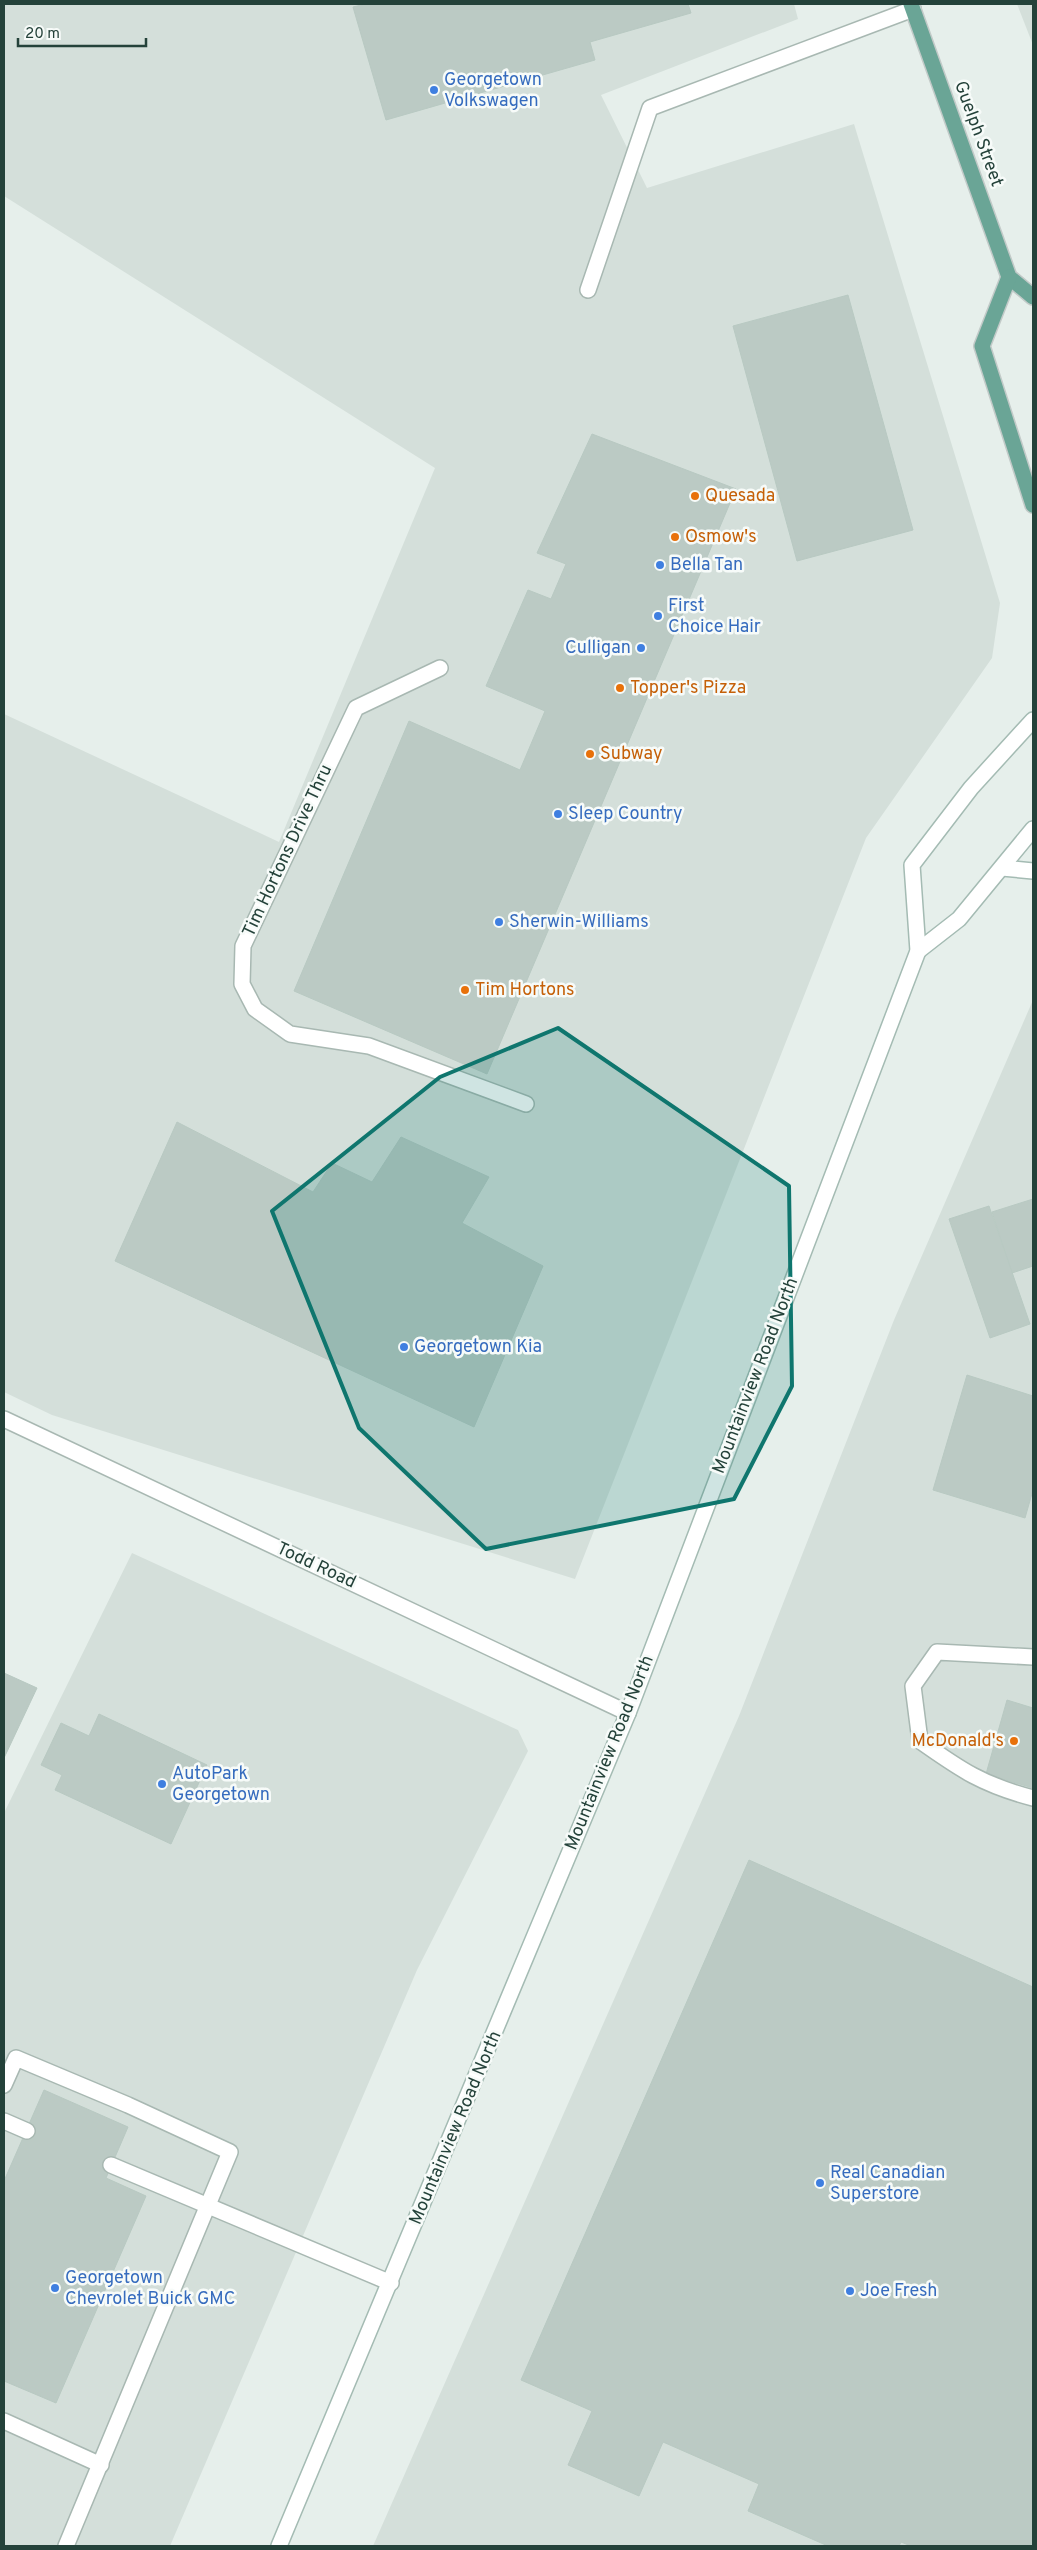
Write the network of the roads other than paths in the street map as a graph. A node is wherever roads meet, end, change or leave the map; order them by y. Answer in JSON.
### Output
{"nodes":[{"id":1,"x":912,"y":7,"type":"edge"},
{"id":2,"x":1009,"y":278,"type":"junction"},
{"id":3,"x":588,"y":290,"type":"dead end"},
{"id":4,"x":1033,"y":297,"type":"edge"},
{"id":5,"x":1033,"y":505,"type":"edge"},
{"id":6,"x":440,"y":668,"type":"dead end"},
{"id":7,"x":1033,"y":720,"type":"edge"},
{"id":8,"x":1033,"y":830,"type":"edge"},
{"id":9,"x":1002,"y":868,"type":"junction"},
{"id":10,"x":1033,"y":871,"type":"edge"},
{"id":11,"x":918,"y":951,"type":"junction"},
{"id":12,"x":526,"y":1104,"type":"dead end"},
{"id":13,"x":4,"y":1418,"type":"edge"},
{"id":14,"x":1033,"y":1657,"type":"edge"},
{"id":15,"x":628,"y":1713,"type":"junction"},
{"id":16,"x":1033,"y":1798,"type":"edge"},
{"id":17,"x":4,"y":2085,"type":"edge"},
{"id":18,"x":4,"y":2121,"type":"edge"},
{"id":19,"x":26,"y":2131,"type":"dead end"},
{"id":20,"x":111,"y":2165,"type":"dead end"},
{"id":21,"x":208,"y":2204,"type":"junction"},
{"id":22,"x":391,"y":2283,"type":"junction"},
{"id":23,"x":4,"y":2421,"type":"edge"},
{"id":24,"x":101,"y":2465,"type":"junction"},
{"id":25,"x":66,"y":2546,"type":"edge"},
{"id":26,"x":279,"y":2546,"type":"edge"}],
"edges":[{"from":1,"to":2,"type":"main road","name":"Guelph Street"},
{"from":1,"to":3,"type":"main road"},
{"from":2,"to":4,"type":"main road"},
{"from":2,"to":5,"type":"main road"},
{"from":6,"to":12,"type":"main road","name":"Tim Hortons Drive Thru"},
{"from":7,"to":11,"type":"main road","name":"Mountainview Road North"},
{"from":8,"to":9,"type":"main road"},
{"from":9,"to":10,"type":"main road"},
{"from":9,"to":11,"type":"main road"},
{"from":11,"to":15,"type":"main road","name":"Mountainview Road North"},
{"from":13,"to":15,"type":"main road","name":"Todd Road"},
{"from":14,"to":16,"type":"main road"},
{"from":15,"to":22,"type":"main road","name":"Mountainview Road North"},
{"from":17,"to":21,"type":"main road"},
{"from":18,"to":19,"type":"main road"},
{"from":20,"to":21,"type":"main road"},
{"from":21,"to":22,"type":"main road"},
{"from":21,"to":24,"type":"main road"},
{"from":22,"to":26,"type":"main road","name":"Mountainview Road North"},
{"from":23,"to":24,"type":"main road"},
{"from":24,"to":25,"type":"main road"}]}
